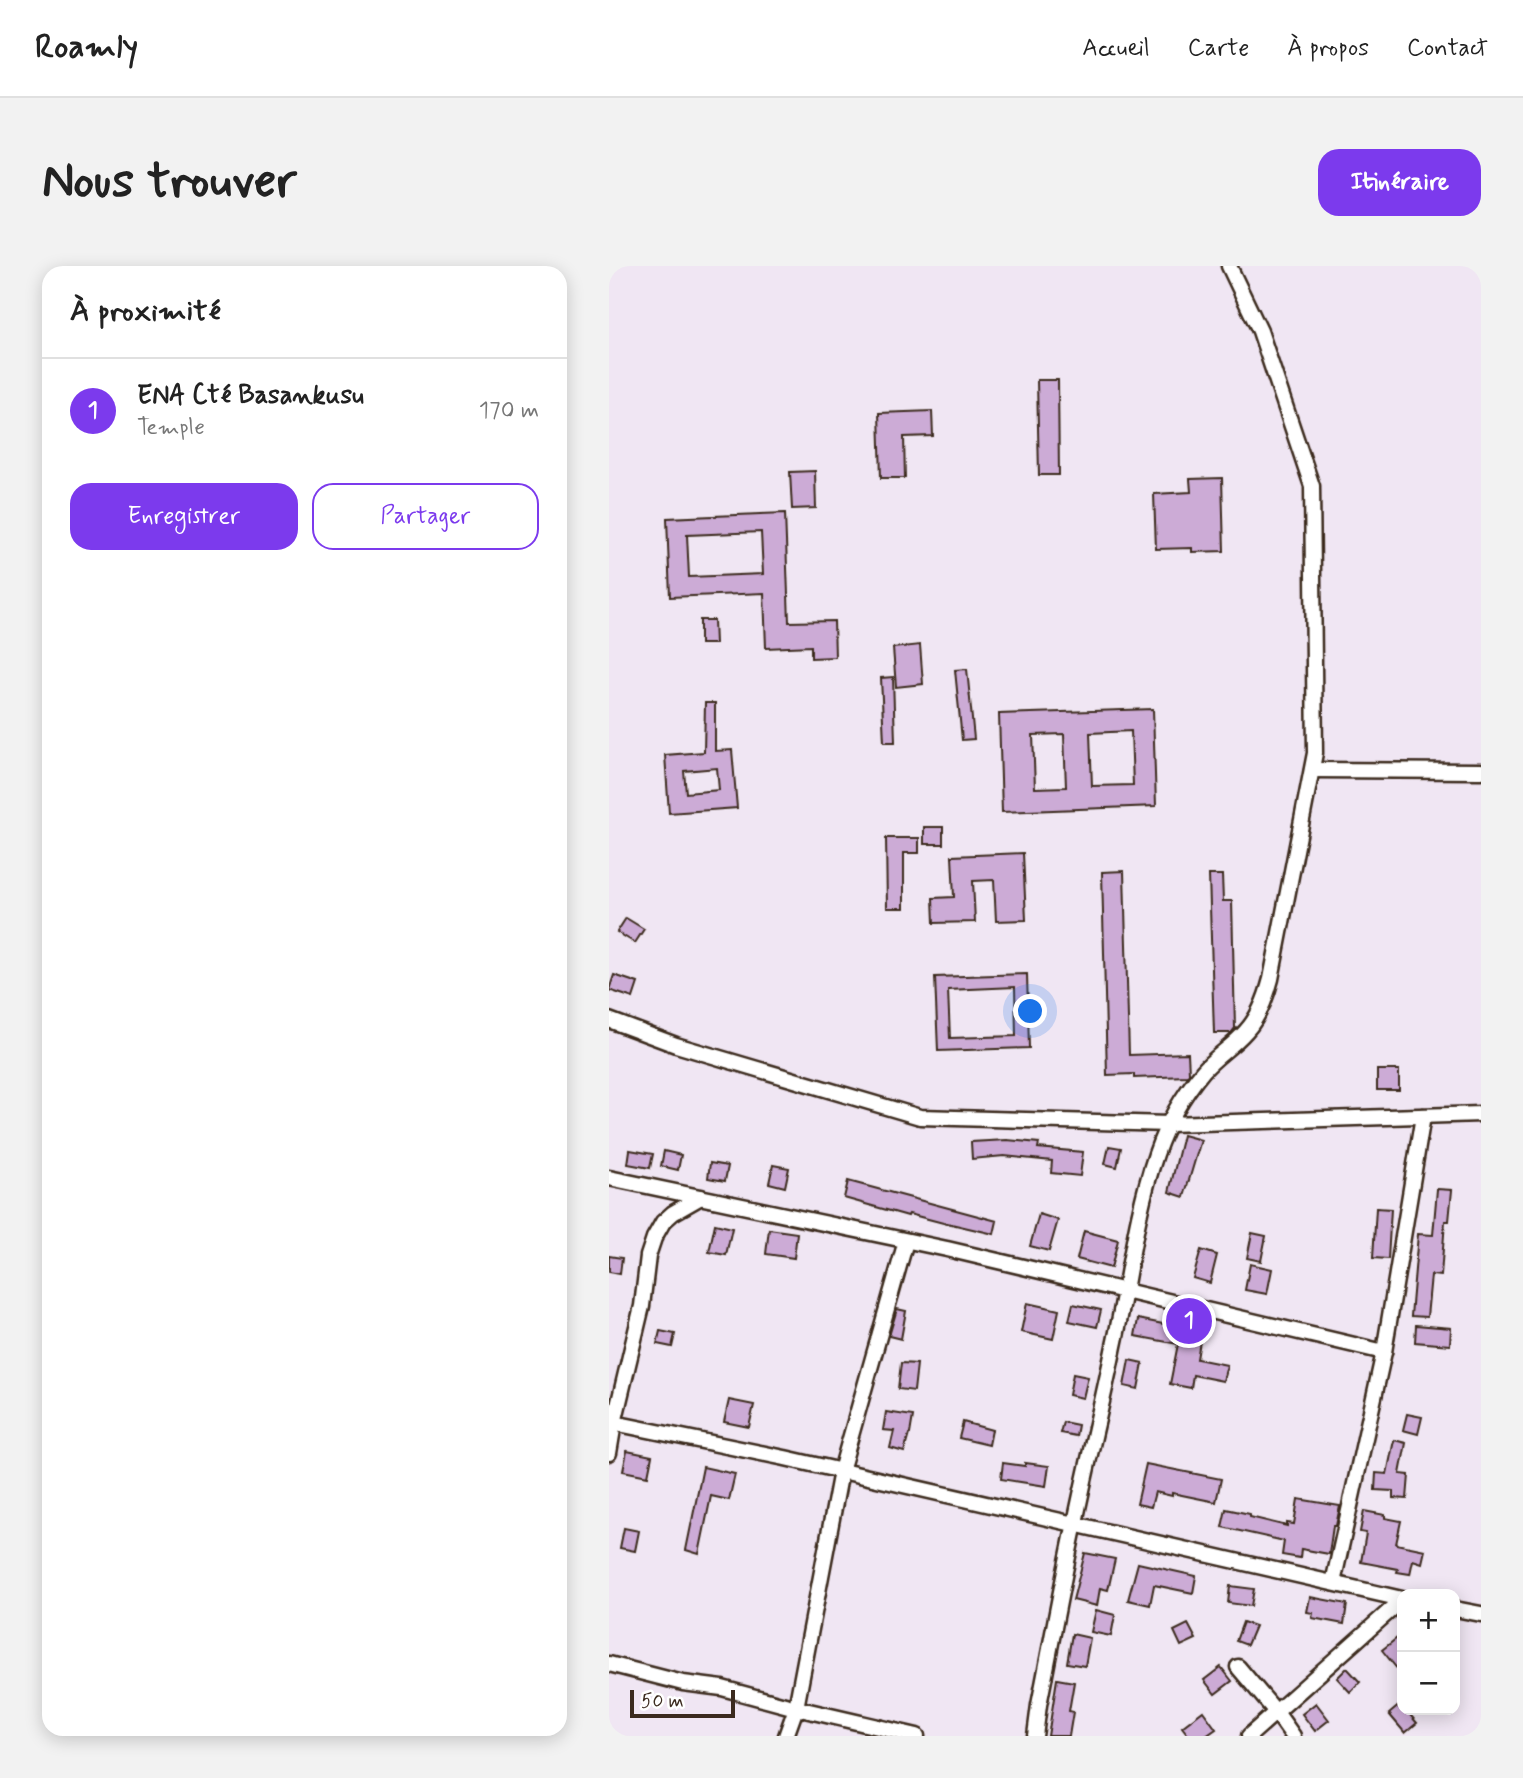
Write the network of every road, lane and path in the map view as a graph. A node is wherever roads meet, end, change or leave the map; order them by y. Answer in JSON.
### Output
{"nodes":[{"id":1,"x":1229,"y":266,"type":"edge"},
{"id":2,"x":1312,"y":770,"type":"junction"},
{"id":3,"x":1481,"y":771,"type":"edge"},
{"id":4,"x":609,"y":1020,"type":"edge"},
{"id":5,"x":1481,"y":1114,"type":"edge"},
{"id":6,"x":1423,"y":1116,"type":"junction"},
{"id":7,"x":1169,"y":1124,"type":"junction"},
{"id":8,"x":609,"y":1178,"type":"edge"},
{"id":9,"x":701,"y":1197,"type":"junction"},
{"id":10,"x":907,"y":1241,"type":"junction"},
{"id":11,"x":1125,"y":1290,"type":"junction"},
{"id":12,"x":1384,"y":1352,"type":"junction"},
{"id":13,"x":611,"y":1422,"type":"edge"},
{"id":14,"x":609,"y":1453,"type":"edge"},
{"id":15,"x":841,"y":1471,"type":"junction"},
{"id":16,"x":1074,"y":1524,"type":"junction"},
{"id":17,"x":1333,"y":1583,"type":"junction"},
{"id":18,"x":1397,"y":1598,"type":"edge"},
{"id":19,"x":1397,"y":1603,"type":"edge"},
{"id":20,"x":1460,"y":1610,"type":"edge"},
{"id":21,"x":1481,"y":1614,"type":"edge"},
{"id":22,"x":609,"y":1664,"type":"edge"},
{"id":23,"x":1238,"y":1667,"type":"dead end"},
{"id":24,"x":796,"y":1708,"type":"junction"},
{"id":25,"x":1276,"y":1712,"type":"junction"},
{"id":26,"x":883,"y":1732,"type":"edge"},
{"id":27,"x":786,"y":1736,"type":"edge"},
{"id":28,"x":917,"y":1736,"type":"edge"},
{"id":29,"x":1035,"y":1736,"type":"edge"},
{"id":30,"x":1249,"y":1736,"type":"edge"},
{"id":31,"x":1293,"y":1736,"type":"edge"}],
"edges":[{"from":1,"to":2,"type":"street"},
{"from":2,"to":3,"type":"street"},
{"from":2,"to":7,"type":"street"},
{"from":4,"to":7,"type":"street"},
{"from":5,"to":6,"type":"street"},
{"from":6,"to":7,"type":"street"},
{"from":6,"to":12,"type":"street"},
{"from":7,"to":11,"type":"street"},
{"from":8,"to":9,"type":"street"},
{"from":9,"to":10,"type":"street"},
{"from":9,"to":13,"type":"street"},
{"from":10,"to":11,"type":"street"},
{"from":10,"to":15,"type":"street"},
{"from":11,"to":12,"type":"street"},
{"from":11,"to":16,"type":"street"},
{"from":12,"to":17,"type":"street"},
{"from":13,"to":14,"type":"street"},
{"from":13,"to":15,"type":"street"},
{"from":15,"to":16,"type":"street"},
{"from":15,"to":24,"type":"street"},
{"from":16,"to":17,"type":"street"},
{"from":16,"to":29,"type":"street"},
{"from":17,"to":18,"type":"street"},
{"from":19,"to":25,"type":"street"},
{"from":20,"to":21,"type":"street"},
{"from":22,"to":24,"type":"street"},
{"from":23,"to":25,"type":"street"},
{"from":24,"to":26,"type":"street"},
{"from":24,"to":27,"type":"street"},
{"from":25,"to":30,"type":"street"},
{"from":25,"to":31,"type":"street"},
{"from":26,"to":28,"type":"street"}]}
